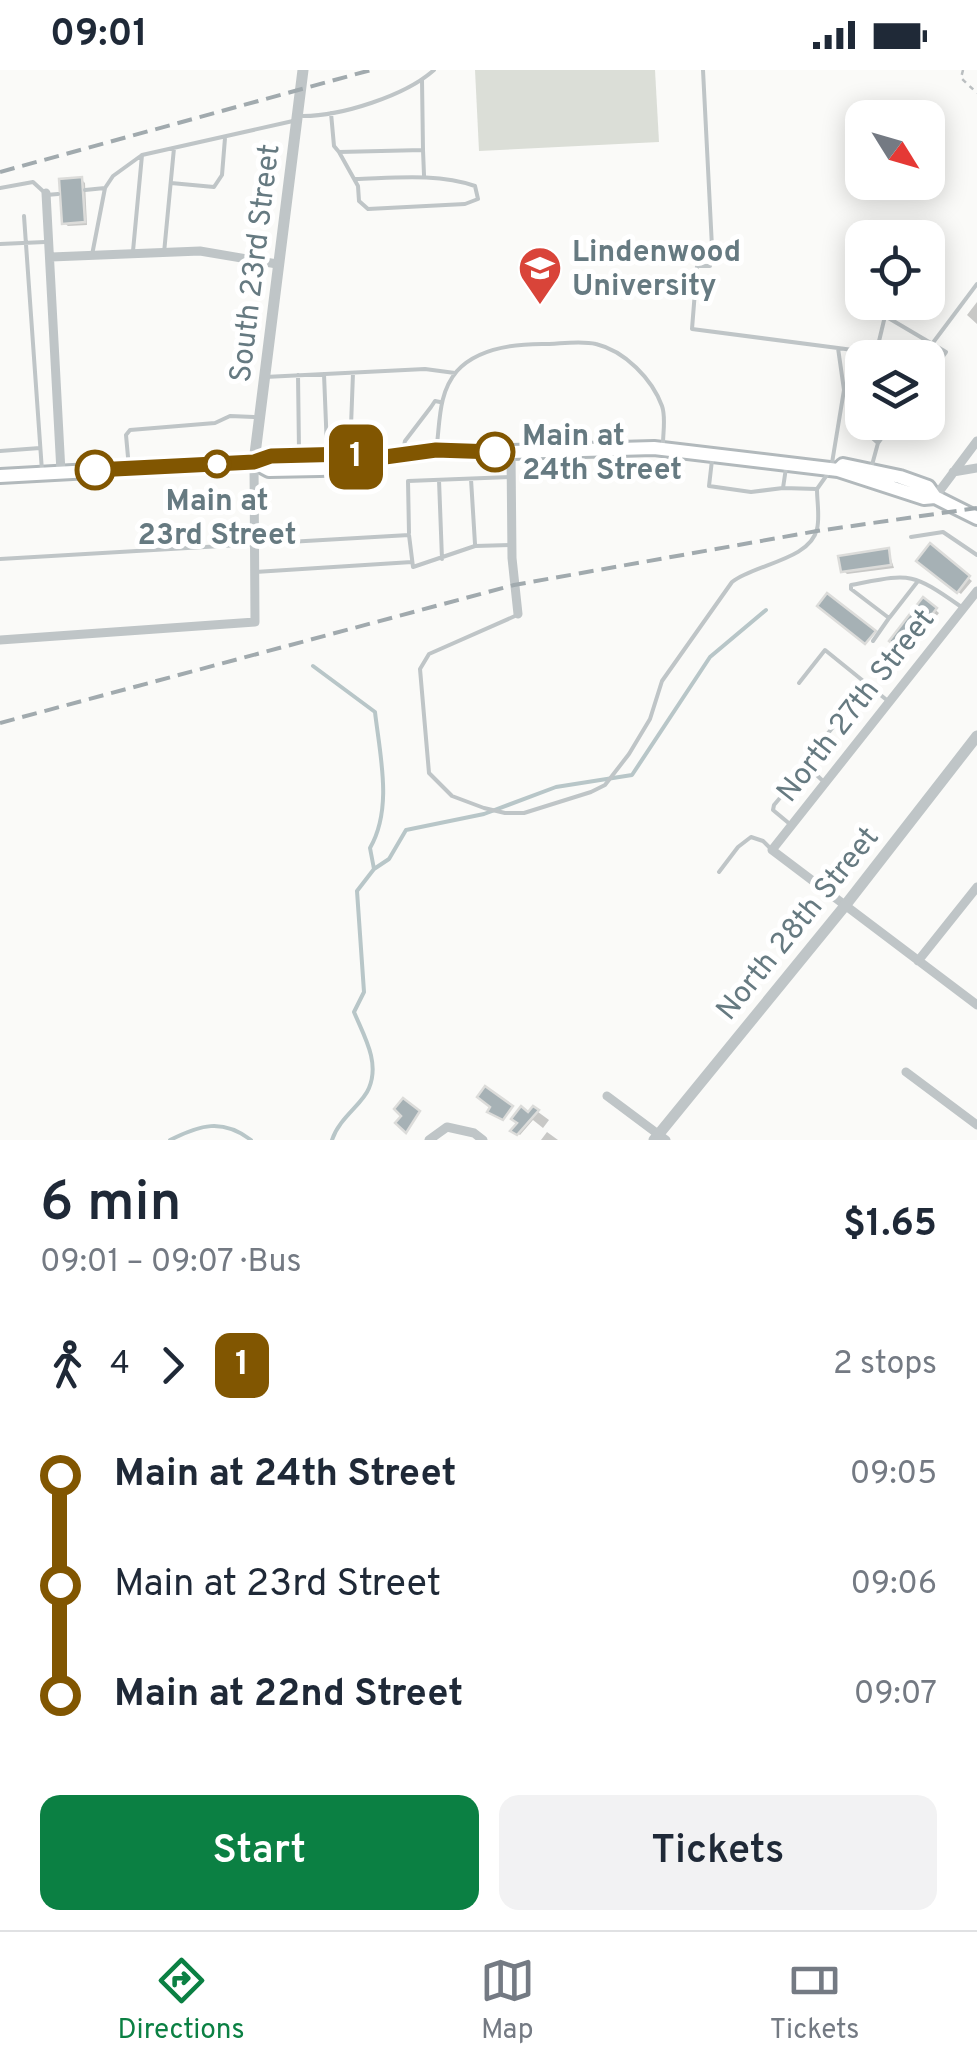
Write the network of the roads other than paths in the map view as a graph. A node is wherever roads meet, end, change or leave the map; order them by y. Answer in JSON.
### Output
{"nodes":[{"id":1,"x":303,"y":70,"type":"edge"},
{"id":2,"x":434,"y":70,"type":"edge"},
{"id":3,"x":703,"y":70,"type":"edge"},
{"id":4,"x":422,"y":80,"type":"junction"},
{"id":5,"x":332,"y":113,"type":"junction"},
{"id":6,"x":303,"y":116,"type":"dead end"},
{"id":7,"x":292,"y":121,"type":"dead end"},
{"id":8,"x":226,"y":136,"type":"junction"},
{"id":9,"x":174,"y":148,"type":"junction"},
{"id":10,"x":424,"y":150,"type":"junction"},
{"id":11,"x":339,"y":152,"type":"junction"},
{"id":12,"x":142,"y":155,"type":"junction"},
{"id":13,"x":424,"y":177,"type":"junction"},
{"id":14,"x":355,"y":179,"type":"junction"},
{"id":15,"x":171,"y":183,"type":"junction"},
{"id":16,"x":0,"y":188,"type":"edge"},
{"id":17,"x":105,"y":188,"type":"junction"},
{"id":18,"x":84,"y":190,"type":"dead end"},
{"id":19,"x":46,"y":194,"type":"junction"},
{"id":20,"x":58,"y":194,"type":"dead end"},
{"id":21,"x":24,"y":216,"type":"dead end"},
{"id":22,"x":26,"y":242,"type":"junction"},
{"id":23,"x":50,"y":242,"type":"junction"},
{"id":24,"x":0,"y":244,"type":"edge"},
{"id":25,"x":164,"y":252,"type":"junction"},
{"id":26,"x":133,"y":254,"type":"junction"},
{"id":27,"x":92,"y":255,"type":"junction"},
{"id":28,"x":51,"y":257,"type":"junction"},
{"id":29,"x":277,"y":264,"type":"junction"},
{"id":30,"x":977,"y":284,"type":"edge"},
{"id":31,"x":879,"y":340,"type":"edge"},
{"id":32,"x":925,"y":340,"type":"edge"},
{"id":33,"x":935,"y":340,"type":"edge"},
{"id":34,"x":838,"y":348,"type":"junction"},
{"id":35,"x":845,"y":349,"type":"edge"},
{"id":36,"x":353,"y":373,"type":"junction"},
{"id":37,"x":455,"y":373,"type":"junction"},
{"id":38,"x":324,"y":374,"type":"junction"},
{"id":39,"x":298,"y":375,"type":"junction"},
{"id":40,"x":264,"y":377,"type":"junction"},
{"id":41,"x":440,"y":402,"type":"junction"},
{"id":42,"x":259,"y":418,"type":"junction"},
{"id":43,"x":875,"y":440,"type":"edge"},
{"id":44,"x":880,"y":440,"type":"edge"},
{"id":45,"x":977,"y":441,"type":"edge"},
{"id":46,"x":878,"y":443,"type":"junction"},
{"id":47,"x":40,"y":448,"type":"junction"},
{"id":48,"x":664,"y":449,"type":"junction"},
{"id":49,"x":436,"y":450,"type":"junction"},
{"id":50,"x":0,"y":451,"type":"edge"},
{"id":51,"x":510,"y":452,"type":"junction"},
{"id":52,"x":327,"y":454,"type":"junction"},
{"id":53,"x":403,"y":455,"type":"junction"},
{"id":54,"x":713,"y":455,"type":"junction"},
{"id":55,"x":300,"y":456,"type":"junction"},
{"id":56,"x":357,"y":457,"type":"junction"},
{"id":57,"x":254,"y":462,"type":"junction"},
{"id":58,"x":787,"y":464,"type":"junction"},
{"id":59,"x":129,"y":468,"type":"junction"},
{"id":60,"x":977,"y":468,"type":"edge"},
{"id":61,"x":834,"y":470,"type":"junction"},
{"id":62,"x":870,"y":470,"type":"junction"},
{"id":63,"x":60,"y":472,"type":"junction"},
{"id":64,"x":953,"y":472,"type":"junction"},
{"id":65,"x":42,"y":473,"type":"junction"},
{"id":66,"x":0,"y":476,"type":"edge"},
{"id":67,"x":511,"y":477,"type":"junction"},
{"id":68,"x":471,"y":479,"type":"junction"},
{"id":69,"x":439,"y":480,"type":"junction"},
{"id":70,"x":783,"y":488,"type":"junction"},
{"id":71,"x":817,"y":489,"type":"junction"},
{"id":72,"x":935,"y":497,"type":"junction"},
{"id":73,"x":977,"y":518,"type":"edge"},
{"id":74,"x":409,"y":535,"type":"junction"},
{"id":75,"x":911,"y":537,"type":"dead end"},
{"id":76,"x":512,"y":545,"type":"junction"},
{"id":77,"x":255,"y":546,"type":"junction"},
{"id":78,"x":476,"y":546,"type":"junction"},
{"id":79,"x":977,"y":555,"type":"edge"},
{"id":80,"x":0,"y":559,"type":"edge"},
{"id":81,"x":442,"y":560,"type":"junction"},
{"id":82,"x":412,"y":562,"type":"junction"},
{"id":83,"x":255,"y":572,"type":"junction"},
{"id":84,"x":918,"y":581,"type":"junction"},
{"id":85,"x":977,"y":591,"type":"edge"},
{"id":86,"x":963,"y":608,"type":"junction"},
{"id":87,"x":518,"y":614,"type":"joint"},
{"id":88,"x":889,"y":618,"type":"junction"},
{"id":89,"x":0,"y":640,"type":"edge"},
{"id":90,"x":872,"y":641,"type":"dead end"},
{"id":91,"x":798,"y":683,"type":"dead end"},
{"id":92,"x":867,"y":684,"type":"junction"},
{"id":93,"x":888,"y":701,"type":"junction"},
{"id":94,"x":977,"y":736,"type":"edge"},
{"id":95,"x":807,"y":766,"type":"junction"},
{"id":96,"x":825,"y":782,"type":"junction"},
{"id":97,"x":791,"y":825,"type":"junction"},
{"id":98,"x":772,"y":850,"type":"junction"},
{"id":99,"x":718,"y":872,"type":"dead end"},
{"id":100,"x":977,"y":887,"type":"edge"},
{"id":101,"x":844,"y":907,"type":"junction"},
{"id":102,"x":918,"y":962,"type":"junction"},
{"id":103,"x":977,"y":1004,"type":"edge"},
{"id":104,"x":906,"y":1072,"type":"dead end"},
{"id":105,"x":607,"y":1096,"type":"dead end"},
{"id":106,"x":977,"y":1125,"type":"edge"},
{"id":107,"x":660,"y":1138,"type":"edge"},
{"id":108,"x":429,"y":1140,"type":"edge"},
{"id":109,"x":483,"y":1140,"type":"edge"}],
"edges":[{"from":1,"to":29,"type":"street","name":"South 23rd Street"},
{"from":2,"to":4,"type":"lane"},
{"from":3,"to":34,"type":"lane"},
{"from":4,"to":5,"type":"lane"},
{"from":4,"to":10,"type":"lane"},
{"from":5,"to":6,"type":"lane"},
{"from":5,"to":11,"type":"lane"},
{"from":7,"to":8,"type":"lane"},
{"from":8,"to":9,"type":"lane"},
{"from":8,"to":15,"type":"lane"},
{"from":9,"to":12,"type":"lane"},
{"from":9,"to":15,"type":"lane"},
{"from":10,"to":11,"type":"lane"},
{"from":10,"to":13,"type":"lane"},
{"from":11,"to":14,"type":"lane"},
{"from":12,"to":17,"type":"lane"},
{"from":12,"to":26,"type":"lane"},
{"from":13,"to":14,"type":"lane"},
{"from":13,"to":14,"type":"lane"},
{"from":15,"to":25,"type":"lane"},
{"from":16,"to":19,"type":"lane"},
{"from":17,"to":18,"type":"lane"},
{"from":17,"to":27,"type":"lane"},
{"from":19,"to":20,"type":"lane"},
{"from":19,"to":23,"type":"street"},
{"from":21,"to":22,"type":"lane"},
{"from":22,"to":23,"type":"lane"},
{"from":22,"to":24,"type":"lane"},
{"from":22,"to":47,"type":"lane"},
{"from":23,"to":28,"type":"street"},
{"from":25,"to":26,"type":"street"},
{"from":25,"to":29,"type":"street"},
{"from":26,"to":27,"type":"street"},
{"from":27,"to":28,"type":"street"},
{"from":28,"to":63,"type":"street"},
{"from":29,"to":40,"type":"street","name":"South 23rd Street"},
{"from":30,"to":33,"type":"lane"},
{"from":31,"to":32,"type":"lane"},
{"from":34,"to":35,"type":"lane"},
{"from":34,"to":61,"type":"lane"},
{"from":36,"to":37,"type":"lane"},
{"from":36,"to":38,"type":"lane"},
{"from":36,"to":56,"type":"lane"},
{"from":37,"to":41,"type":"lane"},
{"from":37,"to":48,"type":"lane"},
{"from":38,"to":39,"type":"lane"},
{"from":38,"to":52,"type":"lane"},
{"from":39,"to":40,"type":"lane"},
{"from":39,"to":55,"type":"lane"},
{"from":40,"to":42,"type":"street","name":"South 23rd Street"},
{"from":41,"to":49,"type":"lane"},
{"from":41,"to":53,"type":"lane"},
{"from":42,"to":57,"type":"street","name":"South 23rd Street"},
{"from":42,"to":59,"type":"lane"},
{"from":43,"to":46,"type":"lane"},
{"from":44,"to":46,"type":"lane"},
{"from":45,"to":64,"type":"street"},
{"from":46,"to":62,"type":"lane"},
{"from":47,"to":50,"type":"lane"},
{"from":47,"to":65,"type":"lane"},
{"from":48,"to":51,"type":"main road"},
{"from":48,"to":54,"type":"main road"},
{"from":49,"to":51,"type":"main road"},
{"from":49,"to":53,"type":"main road"},
{"from":51,"to":67,"type":"street"},
{"from":52,"to":55,"type":"main road"},
{"from":52,"to":56,"type":"main road"},
{"from":53,"to":56,"type":"main road"},
{"from":54,"to":58,"type":"main road"},
{"from":54,"to":70,"type":"lane"},
{"from":55,"to":57,"type":"main road"},
{"from":56,"to":57,"type":"main road"},
{"from":57,"to":59,"type":"main road"},
{"from":57,"to":77,"type":"street"},
{"from":58,"to":61,"type":"main road"},
{"from":58,"to":70,"type":"lane"},
{"from":59,"to":63,"type":"main road"},
{"from":60,"to":64,"type":"street"},
{"from":61,"to":62,"type":"main road"},
{"from":61,"to":71,"type":"lane"},
{"from":61,"to":72,"type":"main road"},
{"from":62,"to":72,"type":"main road"},
{"from":63,"to":65,"type":"main road"},
{"from":64,"to":72,"type":"street"},
{"from":65,"to":66,"type":"main road"},
{"from":67,"to":68,"type":"lane"},
{"from":67,"to":76,"type":"street"},
{"from":68,"to":69,"type":"lane"},
{"from":68,"to":78,"type":"lane"},
{"from":69,"to":74,"type":"lane"},
{"from":69,"to":81,"type":"lane"},
{"from":70,"to":71,"type":"lane"},
{"from":71,"to":87,"type":"lane"},
{"from":72,"to":73,"type":"main road"},
{"from":74,"to":77,"type":"lane"},
{"from":74,"to":82,"type":"lane"},
{"from":75,"to":79,"type":"lane"},
{"from":76,"to":78,"type":"lane"},
{"from":76,"to":87,"type":"street"},
{"from":77,"to":80,"type":"lane"},
{"from":77,"to":83,"type":"street"},
{"from":78,"to":81,"type":"lane"},
{"from":81,"to":82,"type":"lane"},
{"from":82,"to":83,"type":"lane"},
{"from":83,"to":89,"type":"street"},
{"from":84,"to":86,"type":"lane"},
{"from":84,"to":88,"type":"lane"},
{"from":84,"to":88,"type":"lane"},
{"from":85,"to":86,"type":"street","name":"North 27th Street"},
{"from":86,"to":93,"type":"street","name":"North 27th Street"},
{"from":88,"to":90,"type":"lane"},
{"from":91,"to":92,"type":"lane"},
{"from":92,"to":93,"type":"lane"},
{"from":92,"to":95,"type":"lane"},
{"from":93,"to":96,"type":"street","name":"North 27th Street"},
{"from":94,"to":101,"type":"street","name":"North 28th Street"},
{"from":95,"to":96,"type":"lane"},
{"from":95,"to":97,"type":"lane"},
{"from":96,"to":97,"type":"street","name":"North 27th Street"},
{"from":97,"to":98,"type":"street","name":"North 27th Street"},
{"from":98,"to":99,"type":"lane"},
{"from":98,"to":101,"type":"street"},
{"from":100,"to":102,"type":"street"},
{"from":101,"to":102,"type":"street"},
{"from":101,"to":107,"type":"street","name":"North 28th Street"},
{"from":102,"to":103,"type":"street"},
{"from":104,"to":106,"type":"street"},
{"from":105,"to":107,"type":"street"},
{"from":108,"to":109,"type":"street"}]}
